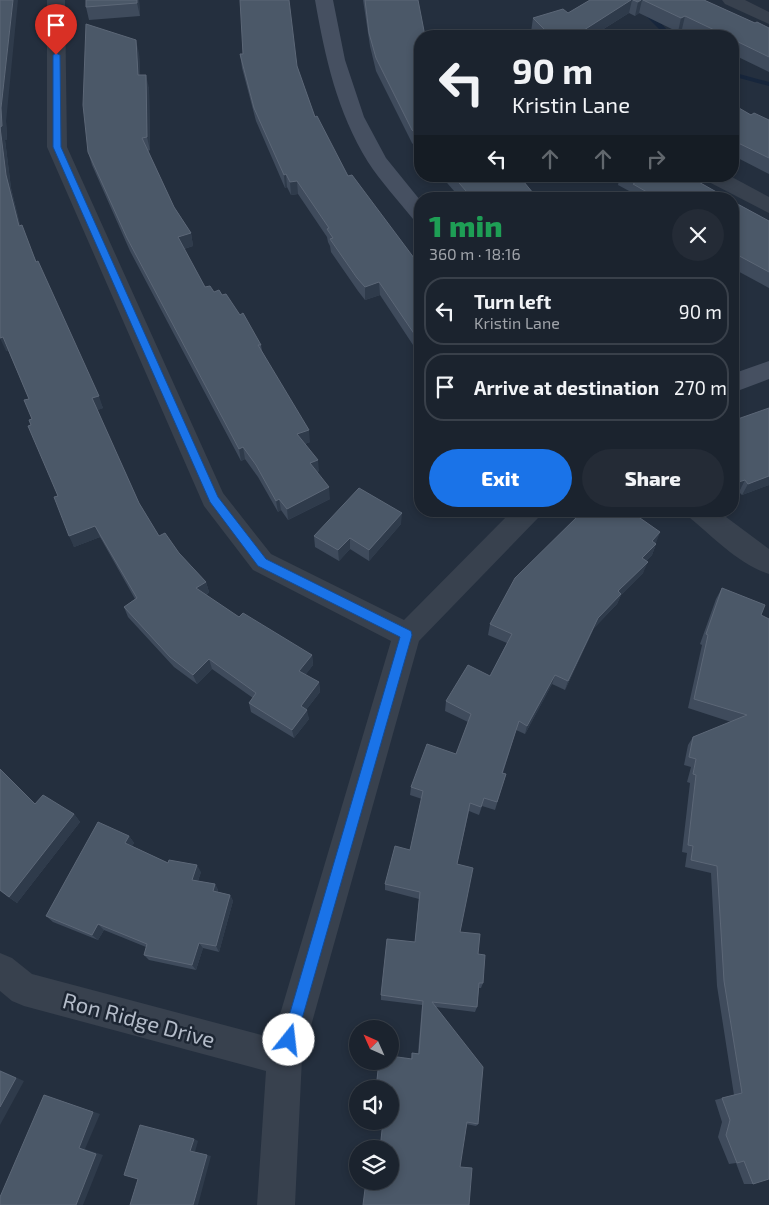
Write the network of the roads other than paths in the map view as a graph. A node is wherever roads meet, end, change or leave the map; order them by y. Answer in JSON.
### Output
{"nodes":[{"id":1,"x":56,"y":0,"type":"edge"},
{"id":2,"x":324,"y":0,"type":"edge"},
{"id":3,"x":732,"y":0,"type":"edge"},
{"id":4,"x":769,"y":19,"type":"edge"},
{"id":5,"x":725,"y":182,"type":"edge"},
{"id":6,"x":414,"y":206,"type":"edge"},
{"id":7,"x":769,"y":206,"type":"edge"},
{"id":8,"x":769,"y":370,"type":"edge"},
{"id":9,"x":739,"y":381,"type":"edge"},
{"id":10,"x":523,"y":517,"type":"edge"},
{"id":11,"x":706,"y":517,"type":"edge"},
{"id":12,"x":769,"y":564,"type":"edge"},
{"id":13,"x":407,"y":635,"type":"junction"},
{"id":14,"x":0,"y":970,"type":"edge"},
{"id":15,"x":284,"y":1058,"type":"junction"},
{"id":16,"x":276,"y":1205,"type":"edge"}],
"edges":[{"from":1,"to":13,"type":"street"},
{"from":2,"to":6,"type":"street"},
{"from":3,"to":4,"type":"street"},
{"from":5,"to":7,"type":"street"},
{"from":8,"to":9,"type":"street"},
{"from":10,"to":13,"type":"street"},
{"from":11,"to":12,"type":"street"},
{"from":13,"to":15,"type":"street"},
{"from":14,"to":15,"type":"street","name":"Ron Ridge Drive"},
{"from":15,"to":16,"type":"street"}]}
